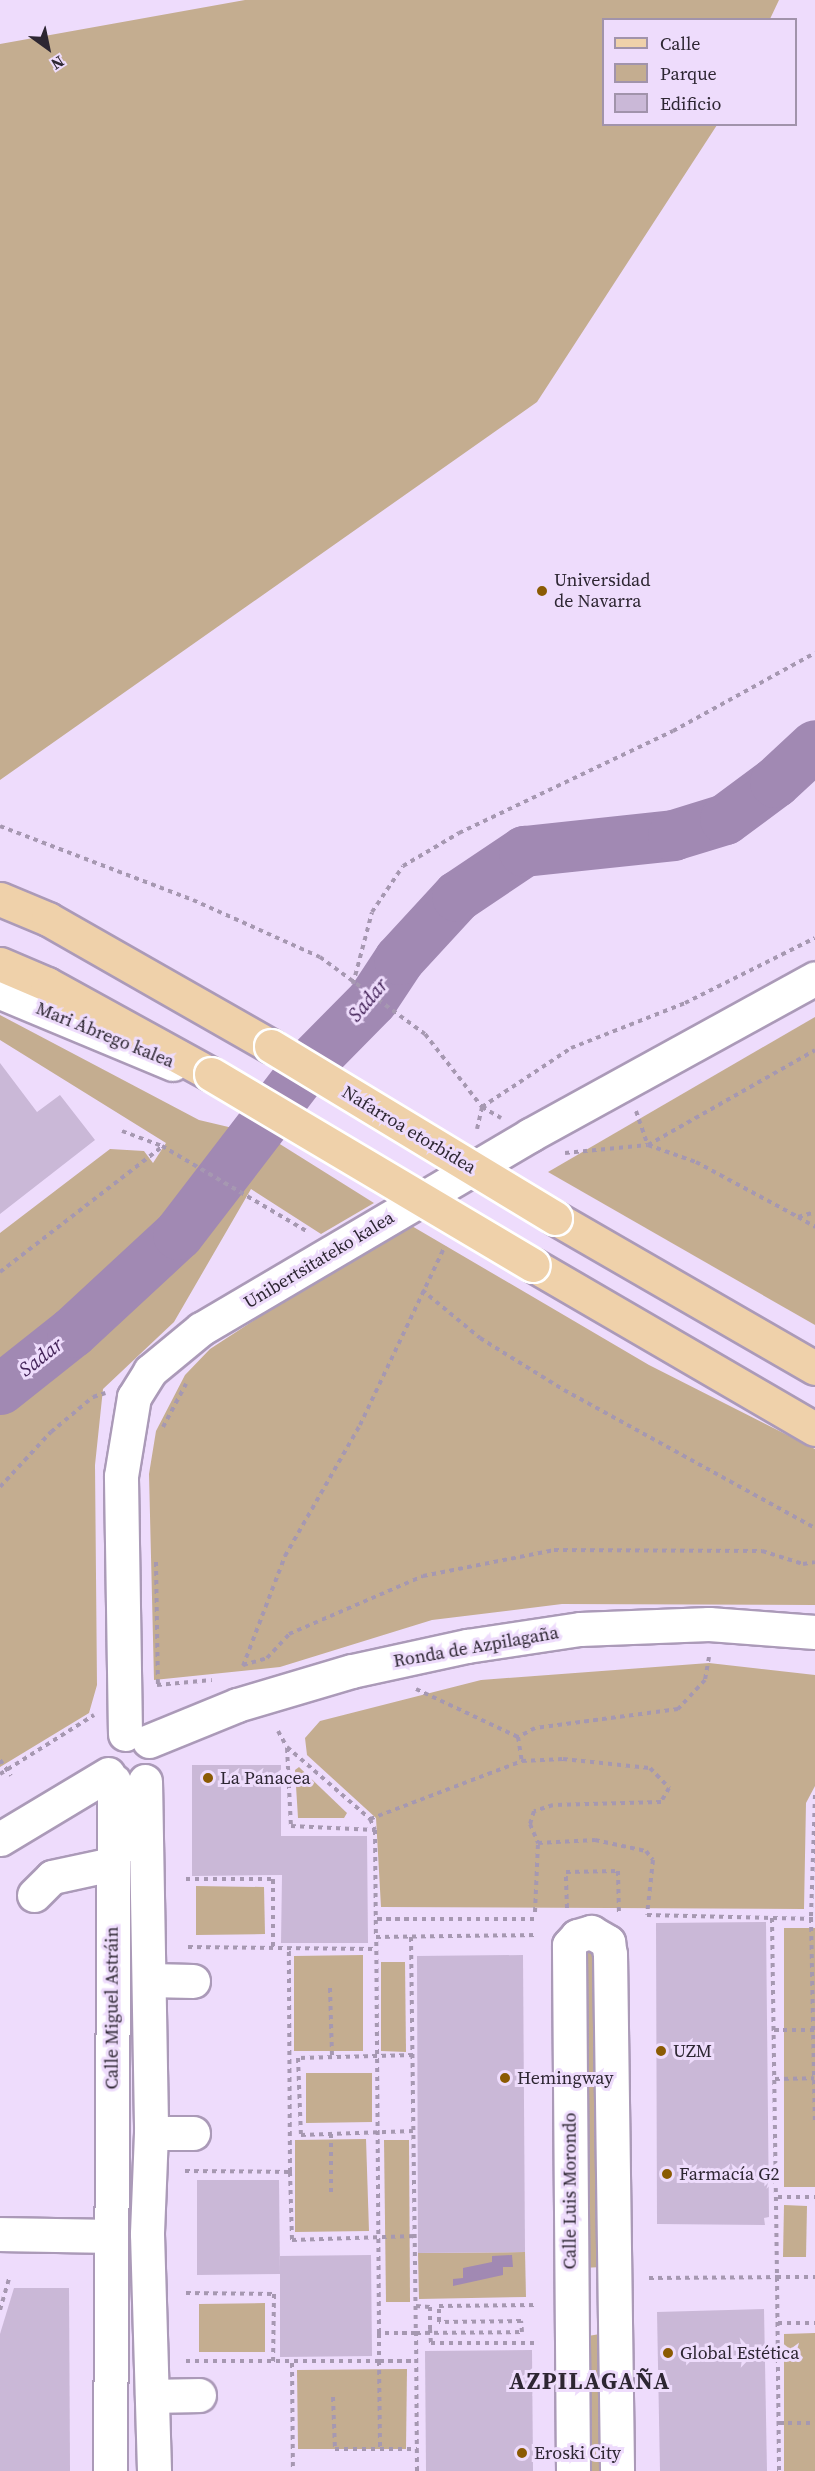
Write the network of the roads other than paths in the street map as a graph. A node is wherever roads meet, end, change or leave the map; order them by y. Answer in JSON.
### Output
{"nodes":[{"id":1,"x":0,"y":899,"type":"edge"},
{"id":2,"x":0,"y":964,"type":"edge"},
{"id":3,"x":815,"y":978,"type":"edge"},
{"id":4,"x":0,"y":992,"type":"edge"},
{"id":5,"x":211,"y":1074,"type":"junction"},
{"id":6,"x":815,"y":1368,"type":"edge"},
{"id":7,"x":815,"y":1428,"type":"edge"},
{"id":8,"x":815,"y":1632,"type":"edge"},
{"id":9,"x":137,"y":1737,"type":"junction"},
{"id":10,"x":122,"y":1779,"type":"junction"},
{"id":11,"x":57,"y":1804,"type":"junction"},
{"id":12,"x":112,"y":1828,"type":"junction"},
{"id":13,"x":0,"y":1839,"type":"edge"},
{"id":14,"x":112,"y":1864,"type":"junction"},
{"id":15,"x":34,"y":1895,"type":"dead end"},
{"id":16,"x":150,"y":1980,"type":"junction"},
{"id":17,"x":193,"y":1980,"type":"dead end"},
{"id":18,"x":152,"y":2133,"type":"junction"},
{"id":19,"x":193,"y":2133,"type":"dead end"},
{"id":20,"x":0,"y":2234,"type":"edge"},
{"id":21,"x":147,"y":2234,"type":"junction"},
{"id":22,"x":111,"y":2236,"type":"junction"},
{"id":23,"x":614,"y":2281,"type":"junction"},
{"id":24,"x":571,"y":2283,"type":"junction"},
{"id":25,"x":616,"y":2323,"type":"junction"},
{"id":26,"x":572,"y":2325,"type":"junction"},
{"id":27,"x":152,"y":2396,"type":"junction"},
{"id":28,"x":198,"y":2396,"type":"dead end"},
{"id":29,"x":110,"y":2471,"type":"edge"},
{"id":30,"x":154,"y":2471,"type":"edge"},
{"id":31,"x":573,"y":2471,"type":"edge"},
{"id":32,"x":617,"y":2471,"type":"edge"}],
"edges":[{"from":1,"to":6,"type":"main road","name":"Nafarroa etorbidea","bridge":true},
{"from":2,"to":5,"type":"main road"},
{"from":3,"to":9,"type":"street","name":"Unibertsitateko kalea"},
{"from":4,"to":5,"type":"street","name":"Mari Ábrego kalea"},
{"from":5,"to":7,"type":"main road","bridge":true},
{"from":8,"to":9,"type":"street","name":"Ronda de Azpilagaña"},
{"from":9,"to":10,"type":"street"},
{"from":9,"to":10,"type":"street","name":"Unibertsitateko kalea"},
{"from":10,"to":11,"type":"street"},
{"from":10,"to":12,"type":"street","name":"Calle Miguel Astráin"},
{"from":10,"to":16,"type":"street","name":"Calle Miguel Astráin"},
{"from":11,"to":12,"type":"street"},
{"from":11,"to":13,"type":"street"},
{"from":12,"to":14,"type":"street","name":"Calle Miguel Astráin"},
{"from":14,"to":15,"type":"street"},
{"from":14,"to":22,"type":"street","name":"Calle Miguel Astráin"},
{"from":16,"to":17,"type":"street"},
{"from":16,"to":18,"type":"street","name":"Calle Miguel Astráin"},
{"from":18,"to":19,"type":"street"},
{"from":18,"to":21,"type":"street","name":"Calle Miguel Astráin"},
{"from":20,"to":22,"type":"street"},
{"from":21,"to":22,"type":"street"},
{"from":21,"to":27,"type":"street","name":"Calle Miguel Astráin"},
{"from":22,"to":29,"type":"street","name":"Calle Miguel Astráin"},
{"from":23,"to":24,"type":"street","name":"Calle Luis Morondo"},
{"from":23,"to":24,"type":"street","name":"Calle Luis Morondo"},
{"from":23,"to":25,"type":"street","name":"Calle Luis Morondo"},
{"from":24,"to":26,"type":"street","name":"Calle Luis Morondo"},
{"from":25,"to":26,"type":"street"},
{"from":25,"to":32,"type":"street","name":"Calle Luis Morondo"},
{"from":26,"to":31,"type":"street","name":"Calle Luis Morondo"},
{"from":27,"to":28,"type":"street"},
{"from":27,"to":30,"type":"street","name":"Calle Miguel Astráin"}]}
